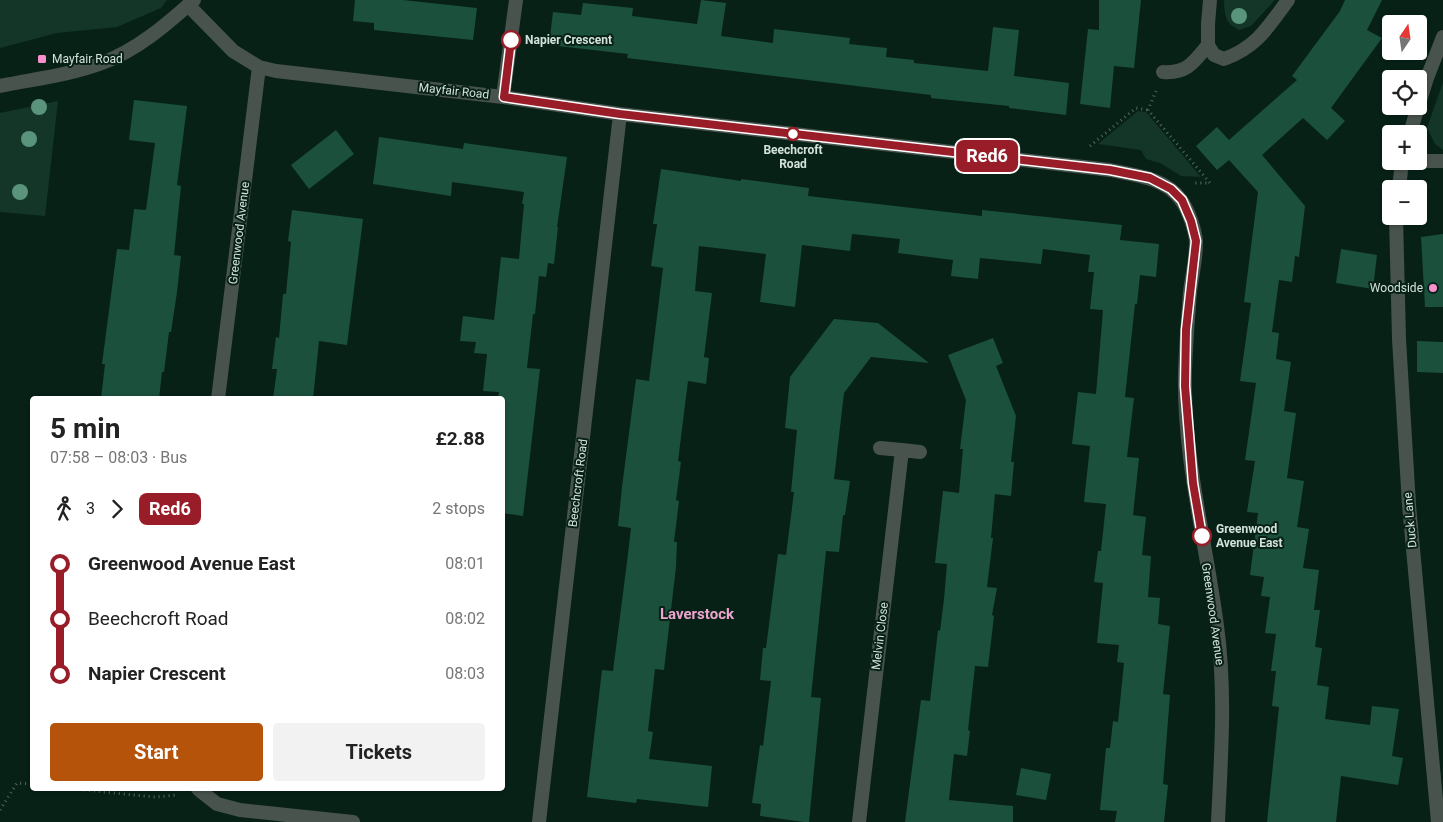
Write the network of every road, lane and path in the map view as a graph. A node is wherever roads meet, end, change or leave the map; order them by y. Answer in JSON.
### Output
{"nodes":[{"id":1,"x":516,"y":0,"type":"edge"},
{"id":2,"x":1210,"y":0,"type":"edge"},
{"id":3,"x":1288,"y":0,"type":"edge"},
{"id":4,"x":191,"y":3,"type":"edge"},
{"id":5,"x":1443,"y":37,"type":"edge"},
{"id":6,"x":1208,"y":45,"type":"junction"},
{"id":7,"x":259,"y":67,"type":"junction"},
{"id":8,"x":1163,"y":72,"type":"joint"},
{"id":9,"x":1427,"y":76,"type":"edge"},
{"id":10,"x":0,"y":86,"type":"edge"},
{"id":11,"x":504,"y":97,"type":"junction"},
{"id":12,"x":1148,"y":110,"type":"junction"},
{"id":13,"x":620,"y":114,"type":"junction"},
{"id":14,"x":1427,"y":160,"type":"edge"},
{"id":15,"x":1443,"y":161,"type":"edge"},
{"id":16,"x":1066,"y":166,"type":"junction"},
{"id":17,"x":1182,"y":200,"type":"junction"},
{"id":18,"x":1396,"y":225,"type":"edge"},
{"id":19,"x":218,"y":396,"type":"edge"},
{"id":20,"x":880,"y":448,"type":"dead end"},
{"id":21,"x":902,"y":450,"type":"junction"},
{"id":22,"x":920,"y":452,"type":"dead end"},
{"id":23,"x":30,"y":784,"type":"edge"},
{"id":24,"x":94,"y":791,"type":"edge"},
{"id":25,"x":193,"y":791,"type":"edge"},
{"id":26,"x":200,"y":791,"type":"edge"},
{"id":27,"x":0,"y":810,"type":"edge"},
{"id":28,"x":353,"y":822,"type":"edge"},
{"id":29,"x":539,"y":822,"type":"edge"},
{"id":30,"x":859,"y":822,"type":"edge"},
{"id":31,"x":1218,"y":822,"type":"edge"},
{"id":32,"x":1438,"y":822,"type":"edge"}],
"edges":[{"from":1,"to":11,"type":"street"},
{"from":2,"to":6,"type":"street"},
{"from":3,"to":6,"type":"street"},
{"from":4,"to":7,"type":"street","name":"Mayfair Road"},
{"from":4,"to":10,"type":"street"},
{"from":5,"to":9,"type":"street"},
{"from":6,"to":8,"type":"street"},
{"from":7,"to":11,"type":"street","name":"Mayfair Road"},
{"from":7,"to":19,"type":"street","name":"Greenwood Avenue"},
{"from":8,"to":12,"type":"path"},
{"from":11,"to":13,"type":"street","name":"Mayfair Road"},
{"from":12,"to":16,"type":"path"},
{"from":12,"to":17,"type":"path"},
{"from":13,"to":16,"type":"street","name":"Mayfair Road"},
{"from":13,"to":29,"type":"street","name":"Beechcroft Road"},
{"from":14,"to":15,"type":"street"},
{"from":16,"to":17,"type":"street","name":"Mayfair Road"},
{"from":17,"to":31,"type":"street","name":"Greenwood Avenue"},
{"from":18,"to":32,"type":"street","name":"Duck Lane"},
{"from":20,"to":21,"type":"street"},
{"from":21,"to":22,"type":"street"},
{"from":21,"to":30,"type":"street","name":"Melvin Close"},
{"from":23,"to":27,"type":"path"},
{"from":24,"to":25,"type":"path"},
{"from":26,"to":28,"type":"street"}]}
